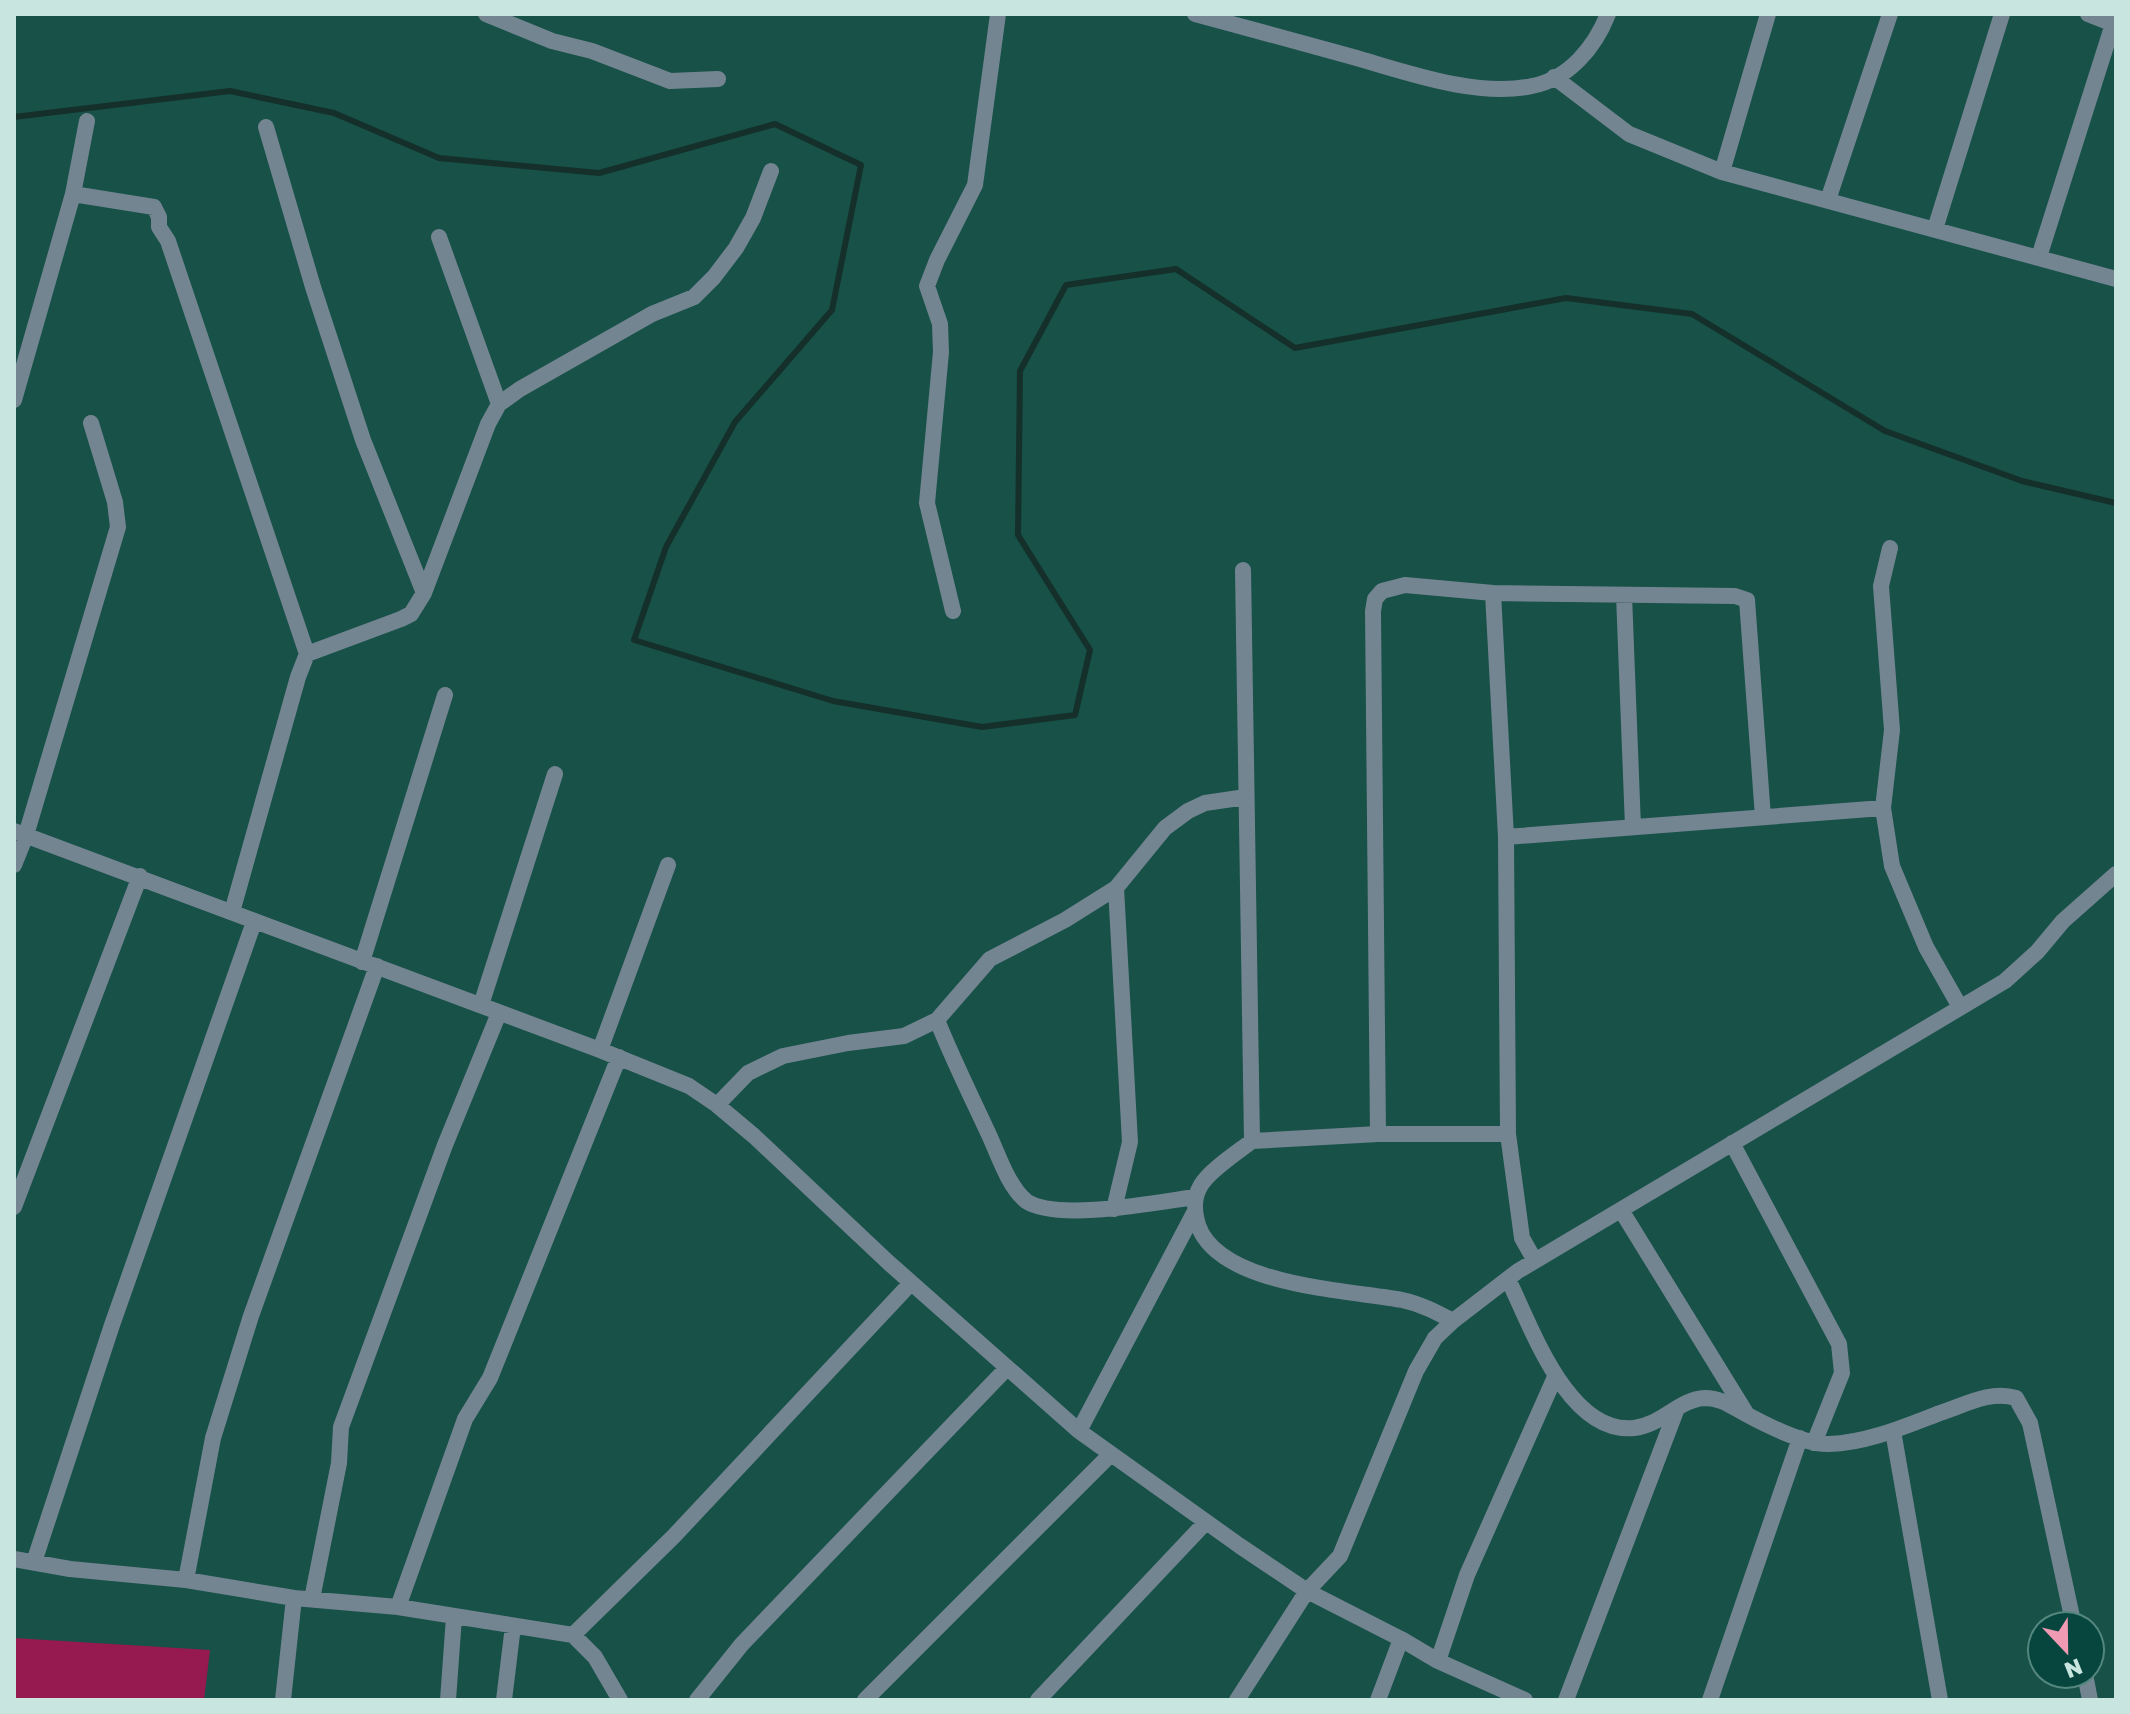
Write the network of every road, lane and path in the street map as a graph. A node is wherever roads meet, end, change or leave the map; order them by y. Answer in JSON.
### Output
{"nodes":[{"id":1,"x":486,"y":14,"type":"edge"},
{"id":2,"x":998,"y":14,"type":"edge"},
{"id":3,"x":1195,"y":14,"type":"edge"},
{"id":4,"x":1608,"y":14,"type":"edge"},
{"id":5,"x":1768,"y":14,"type":"edge"},
{"id":6,"x":1890,"y":14,"type":"edge"},
{"id":7,"x":2002,"y":14,"type":"edge"},
{"id":8,"x":2088,"y":14,"type":"edge"},
{"id":9,"x":2115,"y":24,"type":"edge"},
{"id":10,"x":1554,"y":77,"type":"junction"},
{"id":11,"x":718,"y":79,"type":"dead end"},
{"id":12,"x":87,"y":121,"type":"dead end"},
{"id":13,"x":266,"y":127,"type":"dead end"},
{"id":14,"x":771,"y":171,"type":"dead end"},
{"id":15,"x":1722,"y":172,"type":"junction"},
{"id":16,"x":73,"y":194,"type":"junction"},
{"id":17,"x":1828,"y":200,"type":"junction"},
{"id":18,"x":1935,"y":229,"type":"junction"},
{"id":19,"x":439,"y":237,"type":"dead end"},
{"id":20,"x":2039,"y":257,"type":"junction"},
{"id":21,"x":2116,"y":279,"type":"edge"},
{"id":22,"x":14,"y":400,"type":"edge"},
{"id":23,"x":499,"y":404,"type":"junction"},
{"id":24,"x":91,"y":423,"type":"dead end"},
{"id":25,"x":1890,"y":548,"type":"dead end"},
{"id":26,"x":1243,"y":570,"type":"dead end"},
{"id":27,"x":424,"y":593,"type":"junction"},
{"id":28,"x":1493,"y":593,"type":"junction"},
{"id":29,"x":1624,"y":595,"type":"junction"},
{"id":30,"x":953,"y":611,"type":"dead end"},
{"id":31,"x":307,"y":654,"type":"junction"},
{"id":32,"x":445,"y":695,"type":"dead end"},
{"id":33,"x":555,"y":774,"type":"dead end"},
{"id":34,"x":1246,"y":797,"type":"junction"},
{"id":35,"x":1883,"y":808,"type":"junction"},
{"id":36,"x":1763,"y":817,"type":"junction"},
{"id":37,"x":1633,"y":827,"type":"junction"},
{"id":38,"x":20,"y":833,"type":"edge"},
{"id":39,"x":1506,"y":837,"type":"junction"},
{"id":40,"x":14,"y":865,"type":"edge"},
{"id":41,"x":668,"y":865,"type":"dead end"},
{"id":42,"x":2116,"y":874,"type":"edge"},
{"id":43,"x":140,"y":876,"type":"junction"},
{"id":44,"x":1116,"y":888,"type":"junction"},
{"id":45,"x":232,"y":912,"type":"junction"},
{"id":46,"x":254,"y":922,"type":"junction"},
{"id":47,"x":369,"y":964,"type":"junction"},
{"id":48,"x":481,"y":1005,"type":"junction"},
{"id":49,"x":1960,"y":1007,"type":"junction"},
{"id":50,"x":499,"y":1013,"type":"junction"},
{"id":51,"x":937,"y":1020,"type":"junction"},
{"id":52,"x":600,"y":1050,"type":"junction"},
{"id":53,"x":619,"y":1057,"type":"junction"},
{"id":54,"x":717,"y":1105,"type":"junction"},
{"id":55,"x":1378,"y":1134,"type":"junction"},
{"id":56,"x":1508,"y":1134,"type":"junction"},
{"id":57,"x":1252,"y":1141,"type":"junction"},
{"id":58,"x":1732,"y":1143,"type":"junction"},
{"id":59,"x":1195,"y":1205,"type":"junction"},
{"id":60,"x":14,"y":1207,"type":"edge"},
{"id":61,"x":1114,"y":1209,"type":"junction"},
{"id":62,"x":1621,"y":1210,"type":"junction"},
{"id":63,"x":1535,"y":1261,"type":"junction"},
{"id":64,"x":1508,"y":1279,"type":"junction"},
{"id":65,"x":911,"y":1283,"type":"junction"},
{"id":66,"x":1453,"y":1321,"type":"junction"},
{"id":67,"x":1007,"y":1368,"type":"junction"},
{"id":68,"x":1555,"y":1377,"type":"junction"},
{"id":69,"x":1676,"y":1411,"type":"junction"},
{"id":70,"x":1747,"y":1415,"type":"junction"},
{"id":71,"x":1079,"y":1431,"type":"junction"},
{"id":72,"x":1893,"y":1431,"type":"junction"},
{"id":73,"x":1807,"y":1440,"type":"junction"},
{"id":74,"x":1111,"y":1454,"type":"junction"},
{"id":75,"x":1206,"y":1522,"type":"junction"},
{"id":76,"x":14,"y":1559,"type":"edge"},
{"id":77,"x":34,"y":1562,"type":"junction"},
{"id":78,"x":186,"y":1580,"type":"junction"},
{"id":79,"x":1307,"y":1591,"type":"junction"},
{"id":80,"x":294,"y":1598,"type":"junction"},
{"id":81,"x":312,"y":1599,"type":"junction"},
{"id":82,"x":398,"y":1607,"type":"junction"},
{"id":83,"x":2071,"y":1610,"type":"edge"},
{"id":84,"x":454,"y":1617,"type":"junction"},
{"id":85,"x":513,"y":1626,"type":"junction"},
{"id":86,"x":573,"y":1635,"type":"junction"},
{"id":87,"x":1401,"y":1639,"type":"junction"},
{"id":88,"x":1438,"y":1661,"type":"junction"},
{"id":89,"x":1521,"y":1699,"type":"edge"},
{"id":90,"x":283,"y":1700,"type":"edge"},
{"id":91,"x":448,"y":1700,"type":"edge"},
{"id":92,"x":504,"y":1700,"type":"edge"},
{"id":93,"x":620,"y":1700,"type":"edge"},
{"id":94,"x":697,"y":1700,"type":"edge"},
{"id":95,"x":865,"y":1700,"type":"edge"},
{"id":96,"x":1038,"y":1700,"type":"edge"},
{"id":97,"x":1237,"y":1700,"type":"edge"},
{"id":98,"x":1378,"y":1700,"type":"edge"},
{"id":99,"x":1566,"y":1700,"type":"edge"},
{"id":100,"x":1710,"y":1700,"type":"edge"},
{"id":101,"x":1940,"y":1700,"type":"edge"}],
"edges":[{"from":1,"to":11,"type":"street"},
{"from":2,"to":30,"type":"street"},
{"from":3,"to":10,"type":"street"},
{"from":4,"to":10,"type":"street"},
{"from":5,"to":15,"type":"street"},
{"from":6,"to":17,"type":"street"},
{"from":7,"to":18,"type":"street"},
{"from":8,"to":9,"type":"street"},
{"from":9,"to":20,"type":"street"},
{"from":10,"to":15,"type":"street"},
{"from":12,"to":16,"type":"street"},
{"from":13,"to":27,"type":"street"},
{"from":14,"to":23,"type":"street"},
{"from":15,"to":17,"type":"street"},
{"from":16,"to":22,"type":"street"},
{"from":16,"to":31,"type":"street"},
{"from":17,"to":18,"type":"street"},
{"from":18,"to":20,"type":"street"},
{"from":19,"to":23,"type":"street"},
{"from":20,"to":21,"type":"street"},
{"from":23,"to":27,"type":"street"},
{"from":24,"to":38,"type":"street"},
{"from":25,"to":35,"type":"street"},
{"from":26,"to":34,"type":"street"},
{"from":27,"to":31,"type":"street"},
{"from":28,"to":29,"type":"street"},
{"from":28,"to":39,"type":"street"},
{"from":28,"to":55,"type":"street"},
{"from":29,"to":36,"type":"street"},
{"from":29,"to":37,"type":"street"},
{"from":31,"to":45,"type":"street"},
{"from":32,"to":47,"type":"street"},
{"from":33,"to":48,"type":"street"},
{"from":34,"to":44,"type":"street"},
{"from":34,"to":57,"type":"street"},
{"from":35,"to":36,"type":"street"},
{"from":35,"to":49,"type":"street"},
{"from":36,"to":37,"type":"street"},
{"from":37,"to":39,"type":"street"},
{"from":38,"to":40,"type":"street"},
{"from":38,"to":43,"type":"street"},
{"from":39,"to":56,"type":"street"},
{"from":41,"to":52,"type":"street"},
{"from":42,"to":49,"type":"street"},
{"from":43,"to":45,"type":"street"},
{"from":43,"to":60,"type":"street"},
{"from":44,"to":51,"type":"street"},
{"from":44,"to":61,"type":"street"},
{"from":45,"to":46,"type":"street"},
{"from":46,"to":47,"type":"street"},
{"from":46,"to":77,"type":"street"},
{"from":47,"to":48,"type":"street"},
{"from":47,"to":78,"type":"street"},
{"from":48,"to":50,"type":"street"},
{"from":49,"to":58,"type":"street"},
{"from":50,"to":52,"type":"street"},
{"from":50,"to":81,"type":"street"},
{"from":51,"to":54,"type":"street"},
{"from":51,"to":61,"type":"street"},
{"from":52,"to":53,"type":"street"},
{"from":53,"to":54,"type":"street"},
{"from":53,"to":82,"type":"street"},
{"from":54,"to":65,"type":"street"},
{"from":55,"to":56,"type":"street"},
{"from":55,"to":57,"type":"street"},
{"from":56,"to":63,"type":"street"},
{"from":57,"to":59,"type":"street"},
{"from":58,"to":62,"type":"street"},
{"from":58,"to":73,"type":"street"},
{"from":59,"to":61,"type":"street"},
{"from":59,"to":66,"type":"street"},
{"from":59,"to":71,"type":"street"},
{"from":62,"to":63,"type":"street"},
{"from":62,"to":70,"type":"street"},
{"from":63,"to":64,"type":"street"},
{"from":64,"to":66,"type":"street"},
{"from":64,"to":68,"type":"street"},
{"from":65,"to":67,"type":"street"},
{"from":65,"to":86,"type":"street"},
{"from":66,"to":79,"type":"street"},
{"from":67,"to":71,"type":"street"},
{"from":67,"to":94,"type":"street"},
{"from":68,"to":69,"type":"street"},
{"from":68,"to":88,"type":"street"},
{"from":69,"to":70,"type":"street"},
{"from":69,"to":99,"type":"street"},
{"from":70,"to":73,"type":"street"},
{"from":71,"to":74,"type":"street"},
{"from":72,"to":73,"type":"street"},
{"from":72,"to":83,"type":"street"},
{"from":72,"to":101,"type":"street"},
{"from":73,"to":100,"type":"street"},
{"from":74,"to":75,"type":"street"},
{"from":74,"to":95,"type":"street"},
{"from":75,"to":79,"type":"street"},
{"from":75,"to":96,"type":"street"},
{"from":76,"to":77,"type":"street"},
{"from":77,"to":78,"type":"street"},
{"from":78,"to":80,"type":"street"},
{"from":79,"to":87,"type":"street"},
{"from":79,"to":97,"type":"street"},
{"from":80,"to":81,"type":"street"},
{"from":80,"to":90,"type":"street"},
{"from":81,"to":82,"type":"street"},
{"from":82,"to":84,"type":"street"},
{"from":84,"to":85,"type":"street"},
{"from":84,"to":91,"type":"street"},
{"from":85,"to":86,"type":"street"},
{"from":85,"to":92,"type":"street"},
{"from":86,"to":93,"type":"street"},
{"from":87,"to":88,"type":"street"},
{"from":87,"to":98,"type":"street"},
{"from":88,"to":89,"type":"street"}]}
